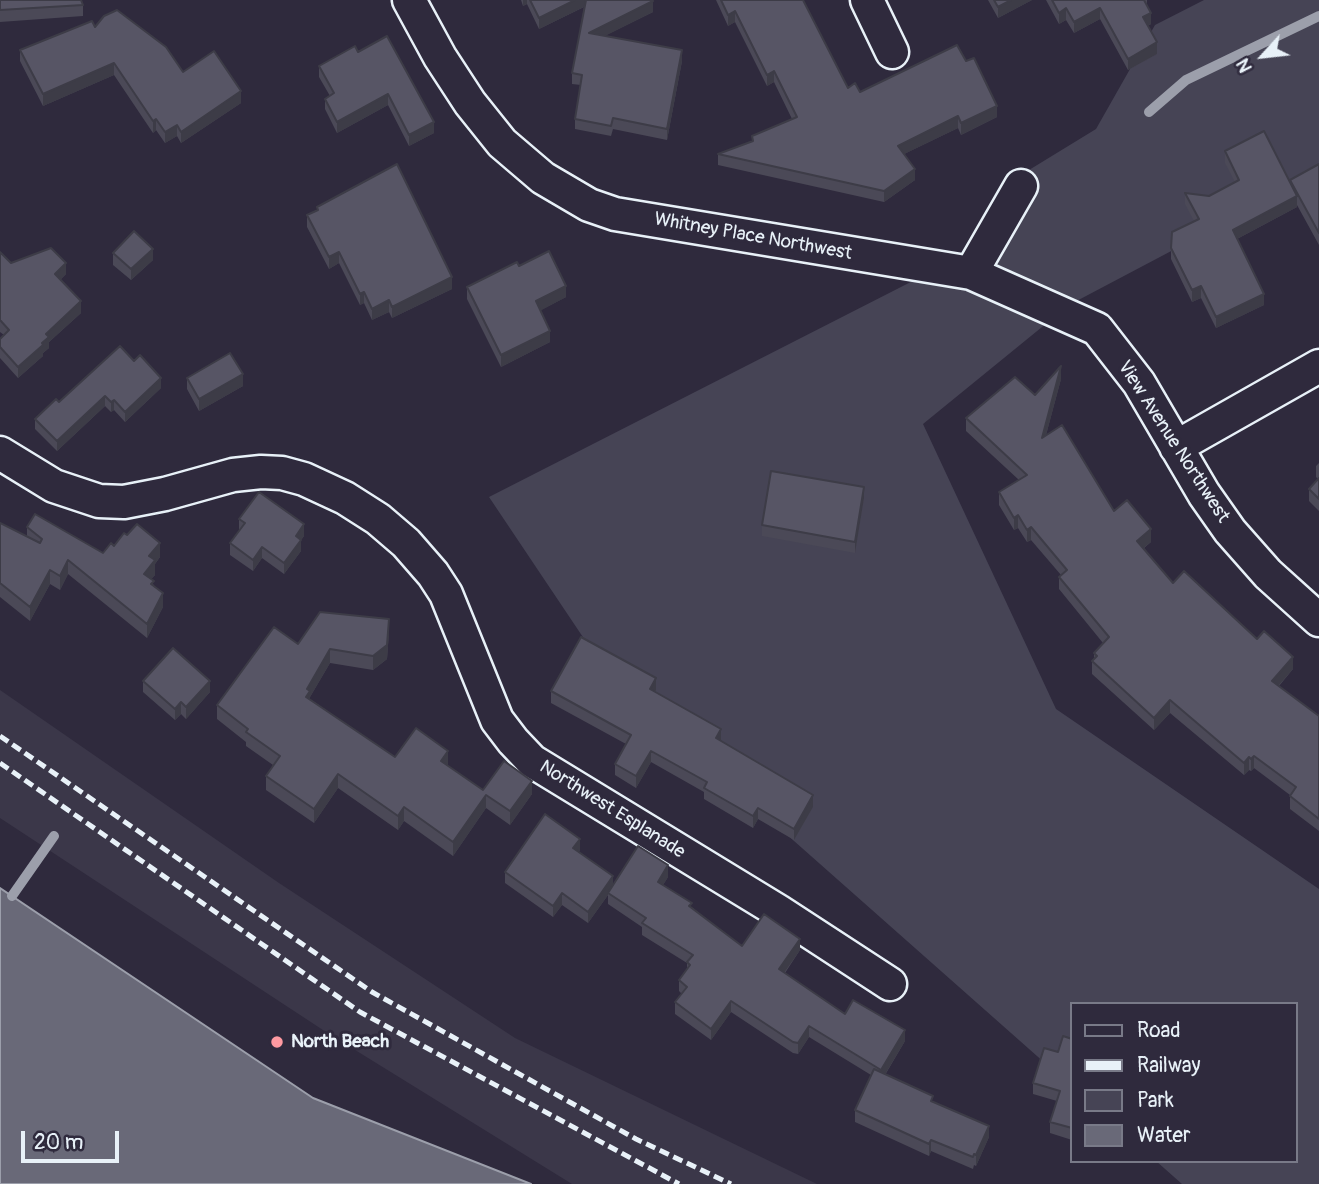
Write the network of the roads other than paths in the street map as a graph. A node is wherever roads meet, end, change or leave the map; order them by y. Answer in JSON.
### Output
{"nodes":[{"id":1,"x":409,"y":0,"type":"edge"},
{"id":2,"x":867,"y":0,"type":"edge"},
{"id":3,"x":892,"y":52,"type":"dead end"},
{"id":4,"x":1021,"y":186,"type":"dead end"},
{"id":5,"x":971,"y":273,"type":"junction"},
{"id":6,"x":1319,"y":366,"type":"edge"},
{"id":7,"x":1176,"y":447,"type":"junction"},
{"id":8,"x":0,"y":453,"type":"edge"},
{"id":9,"x":1319,"y":620,"type":"edge"},
{"id":10,"x":890,"y":984,"type":"dead end"}],
"edges":[{"from":1,"to":5,"type":"street","name":"Whitney Place Northwest"},
{"from":2,"to":3,"type":"street"},
{"from":4,"to":5,"type":"street"},
{"from":5,"to":7,"type":"street","name":"View Avenue Northwest"},
{"from":6,"to":7,"type":"street"},
{"from":7,"to":9,"type":"street","name":"View Avenue Northwest"},
{"from":8,"to":10,"type":"street","name":"Northwest Esplanade"}]}
